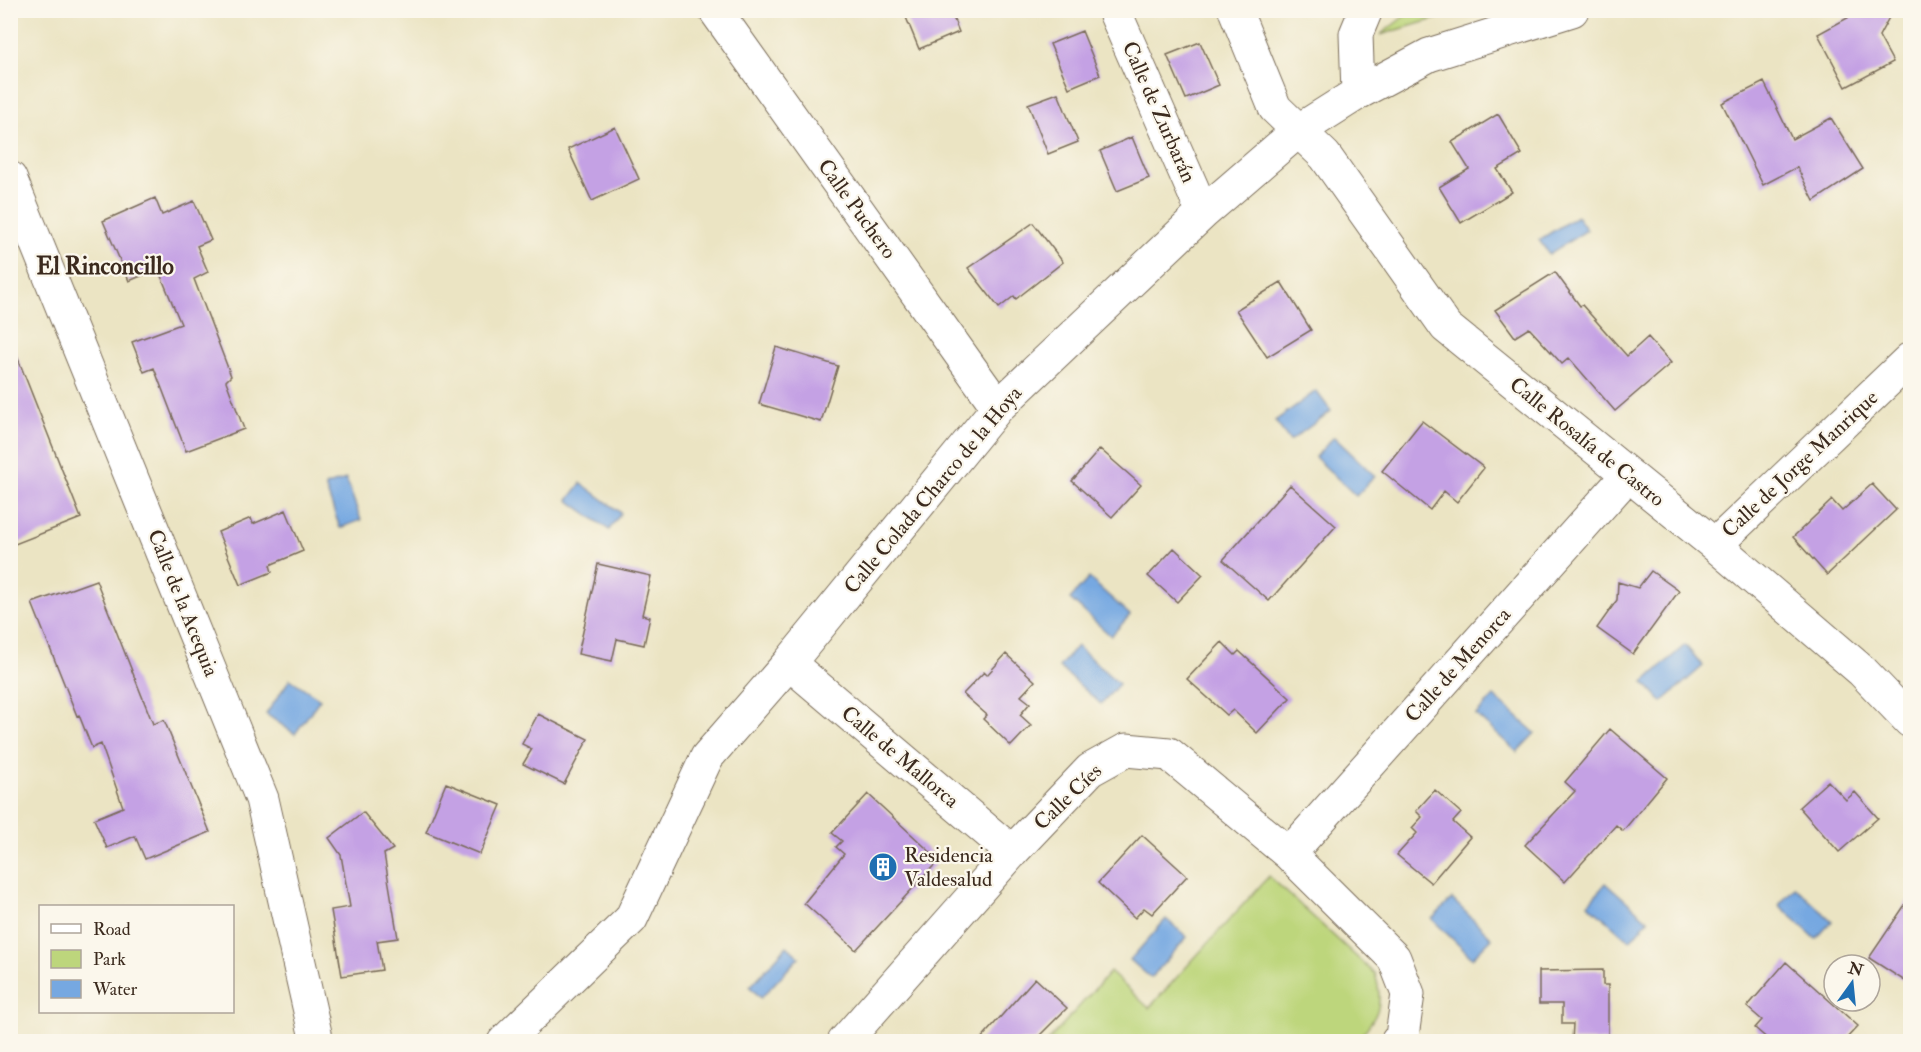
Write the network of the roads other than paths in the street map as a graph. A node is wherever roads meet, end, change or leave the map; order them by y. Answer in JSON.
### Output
{"nodes":[{"id":1,"x":715,"y":10,"type":"edge"},
{"id":2,"x":1114,"y":10,"type":"edge"},
{"id":3,"x":1235,"y":10,"type":"edge"},
{"id":4,"x":1366,"y":10,"type":"edge"},
{"id":5,"x":1572,"y":10,"type":"edge"},
{"id":6,"x":1358,"y":93,"type":"junction"},
{"id":7,"x":1298,"y":131,"type":"junction"},
{"id":8,"x":10,"y":178,"type":"edge"},
{"id":9,"x":1203,"y":213,"type":"junction"},
{"id":10,"x":1911,"y":359,"type":"edge"},
{"id":11,"x":998,"y":407,"type":"junction"},
{"id":12,"x":1627,"y":476,"type":"junction"},
{"id":13,"x":1715,"y":544,"type":"junction"},
{"id":14,"x":789,"y":663,"type":"junction"},
{"id":15,"x":1911,"y":721,"type":"edge"},
{"id":16,"x":1011,"y":852,"type":"junction"},
{"id":17,"x":1288,"y":854,"type":"junction"},
{"id":18,"x":316,"y":1041,"type":"edge"},
{"id":19,"x":504,"y":1041,"type":"edge"},
{"id":20,"x":844,"y":1041,"type":"edge"},
{"id":21,"x":1397,"y":1041,"type":"edge"}],
"edges":[{"from":1,"to":11,"type":"street","name":"Calle Puchero"},
{"from":2,"to":9,"type":"street","name":"Calle de Zurbarán"},
{"from":3,"to":7,"type":"street","name":"Calle Rosalía de Castro"},
{"from":4,"to":6,"type":"street"},
{"from":5,"to":6,"type":"street","name":"Calle Colada Charco de la Hoya"},
{"from":6,"to":7,"type":"street","name":"Calle Colada Charco de la Hoya"},
{"from":7,"to":9,"type":"street","name":"Calle Colada Charco de la Hoya"},
{"from":7,"to":12,"type":"street","name":"Calle Rosalía de Castro"},
{"from":8,"to":18,"type":"street","name":"Calle de la Acequia"},
{"from":9,"to":11,"type":"street","name":"Calle Colada Charco de la Hoya"},
{"from":10,"to":13,"type":"street","name":"Calle de Jorge Manrique"},
{"from":11,"to":14,"type":"street","name":"Calle Colada Charco de la Hoya"},
{"from":12,"to":13,"type":"street","name":"Calle Rosalía de Castro"},
{"from":12,"to":17,"type":"street","name":"Calle de Menorca"},
{"from":13,"to":15,"type":"street","name":"Calle Rosalía de Castro"},
{"from":14,"to":16,"type":"street","name":"Calle de Mallorca"},
{"from":14,"to":19,"type":"street","name":"Calle Colada Charco de la Hoya"},
{"from":16,"to":17,"type":"street","name":"Calle Cíes"},
{"from":16,"to":20,"type":"street","name":"Calle Cíes"},
{"from":17,"to":21,"type":"street","name":"Calle Cíes"}]}
